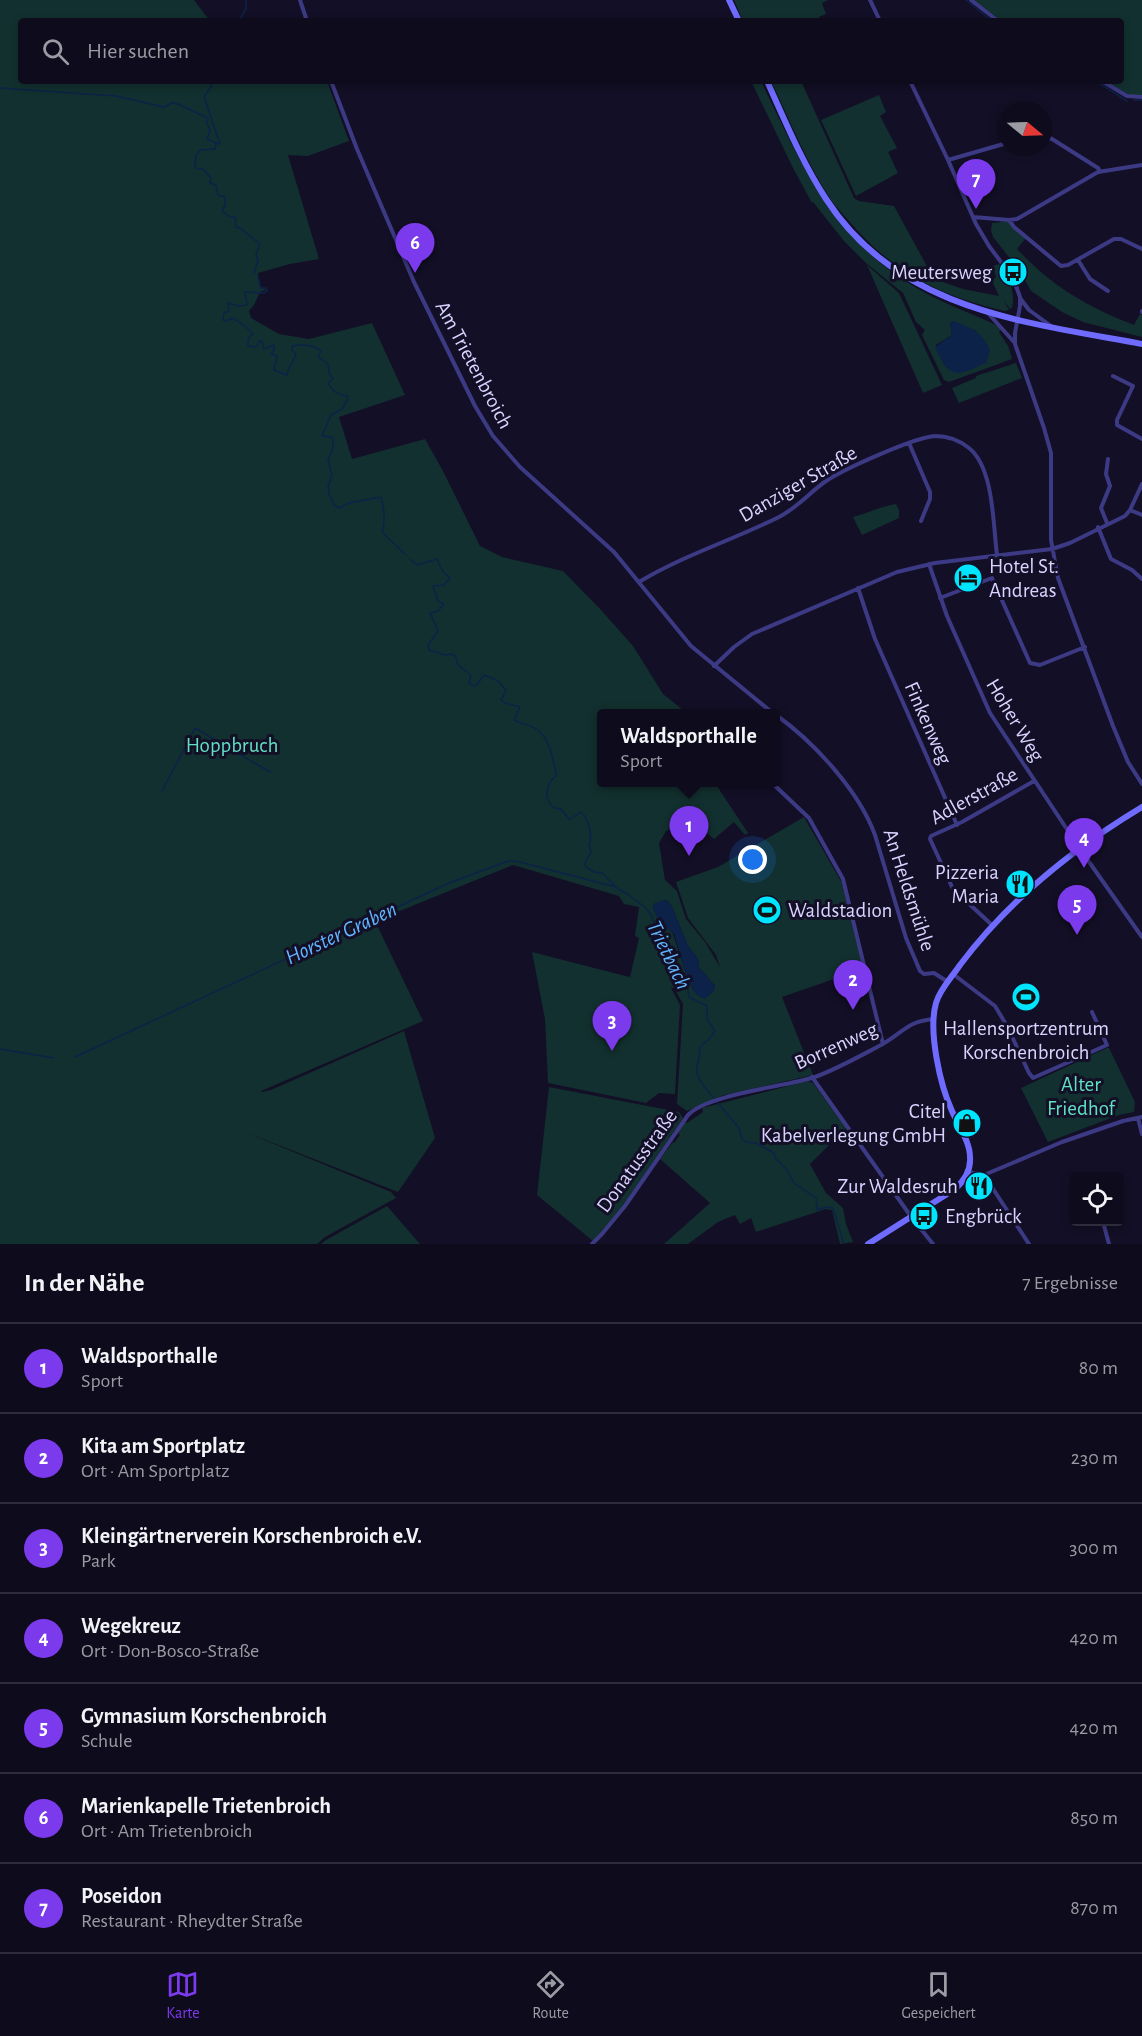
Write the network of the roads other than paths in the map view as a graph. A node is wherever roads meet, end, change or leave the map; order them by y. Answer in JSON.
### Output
{"nodes":[{"id":1,"x":300,"y":0,"type":"edge"},
{"id":2,"x":729,"y":0,"type":"edge"},
{"id":3,"x":870,"y":0,"type":"edge"},
{"id":4,"x":971,"y":0,"type":"edge"},
{"id":5,"x":306,"y":18,"type":"edge"},
{"id":6,"x":738,"y":18,"type":"edge"},
{"id":7,"x":879,"y":18,"type":"edge"},
{"id":8,"x":994,"y":18,"type":"edge"},
{"id":9,"x":332,"y":84,"type":"edge"},
{"id":10,"x":768,"y":84,"type":"edge"},
{"id":11,"x":911,"y":84,"type":"edge"},
{"id":12,"x":1107,"y":84,"type":"edge"},
{"id":13,"x":1142,"y":97,"type":"edge"},
{"id":14,"x":1052,"y":139,"type":"edge"},
{"id":15,"x":998,"y":146,"type":"edge"},
{"id":16,"x":948,"y":160,"type":"junction"},
{"id":17,"x":1142,"y":165,"type":"edge"},
{"id":18,"x":1100,"y":172,"type":"junction"},
{"id":19,"x":972,"y":217,"type":"junction"},
{"id":20,"x":1009,"y":220,"type":"junction"},
{"id":21,"x":1142,"y":249,"type":"edge"},
{"id":22,"x":1078,"y":260,"type":"junction"},
{"id":23,"x":1108,"y":291,"type":"dead end"},
{"id":24,"x":1020,"y":297,"type":"junction"},
{"id":25,"x":987,"y":312,"type":"junction"},
{"id":26,"x":1018,"y":319,"type":"junction"},
{"id":27,"x":1051,"y":326,"type":"junction"},
{"id":28,"x":1015,"y":344,"type":"junction"},
{"id":29,"x":1142,"y":344,"type":"edge"},
{"id":30,"x":1113,"y":376,"type":"dead end"},
{"id":31,"x":1142,"y":439,"type":"edge"},
{"id":32,"x":909,"y":443,"type":"junction"},
{"id":33,"x":1108,"y":459,"type":"dead end"},
{"id":34,"x":1142,"y":484,"type":"edge"},
{"id":35,"x":1130,"y":510,"type":"junction"},
{"id":36,"x":1142,"y":515,"type":"edge"},
{"id":37,"x":921,"y":521,"type":"dead end"},
{"id":38,"x":1107,"y":524,"type":"junction"},
{"id":39,"x":1098,"y":527,"type":"junction"},
{"id":40,"x":1052,"y":549,"type":"junction"},
{"id":41,"x":997,"y":555,"type":"junction"},
{"id":42,"x":929,"y":564,"type":"junction"},
{"id":43,"x":1142,"y":579,"type":"edge"},
{"id":44,"x":639,"y":582,"type":"junction"},
{"id":45,"x":858,"y":588,"type":"junction"},
{"id":46,"x":940,"y":598,"type":"junction"},
{"id":47,"x":1084,"y":646,"type":"junction"},
{"id":48,"x":714,"y":666,"type":"junction"},
{"id":49,"x":769,"y":709,"type":"edge"},
{"id":50,"x":780,"y":718,"type":"edge"},
{"id":51,"x":1034,"y":780,"type":"junction"},
{"id":52,"x":1142,"y":784,"type":"edge"},
{"id":53,"x":775,"y":787,"type":"edge"},
{"id":54,"x":1142,"y":807,"type":"edge"},
{"id":55,"x":957,"y":825,"type":"junction"},
{"id":56,"x":1080,"y":849,"type":"junction"},
{"id":57,"x":992,"y":925,"type":"junction"},
{"id":58,"x":1142,"y":937,"type":"edge"},
{"id":59,"x":953,"y":974,"type":"junction"},
{"id":60,"x":948,"y":982,"type":"junction"},
{"id":61,"x":1092,"y":1012,"type":"dead end"},
{"id":62,"x":934,"y":1019,"type":"junction"},
{"id":63,"x":883,"y":1044,"type":"junction"},
{"id":64,"x":812,"y":1077,"type":"junction"},
{"id":65,"x":714,"y":1101,"type":"joint"},
{"id":66,"x":1140,"y":1117,"type":"edge"},
{"id":67,"x":1142,"y":1134,"type":"edge"},
{"id":68,"x":968,"y":1172,"type":"junction"},
{"id":69,"x":984,"y":1174,"type":"junction"},
{"id":70,"x":912,"y":1218,"type":"junction"},
{"id":71,"x":1104,"y":1226,"type":"edge"},
{"id":72,"x":593,"y":1244,"type":"edge"},
{"id":73,"x":868,"y":1244,"type":"edge"},
{"id":74,"x":933,"y":1244,"type":"edge"},
{"id":75,"x":1029,"y":1244,"type":"edge"},
{"id":76,"x":1108,"y":1244,"type":"edge"}],
"edges":[{"from":1,"to":5,"type":"street"},
{"from":2,"to":6,"type":"main road"},
{"from":3,"to":7,"type":"street"},
{"from":4,"to":8,"type":"street"},
{"from":9,"to":44,"type":"street","name":"Am Trietenbroich"},
{"from":10,"to":25,"type":"main road"},
{"from":11,"to":16,"type":"street"},
{"from":12,"to":13,"type":"street"},
{"from":14,"to":18,"type":"street"},
{"from":15,"to":16,"type":"street"},
{"from":16,"to":19,"type":"street"},
{"from":17,"to":18,"type":"street"},
{"from":18,"to":20,"type":"street"},
{"from":19,"to":20,"type":"street"},
{"from":19,"to":24,"type":"street"},
{"from":20,"to":22,"type":"street"},
{"from":21,"to":22,"type":"street"},
{"from":22,"to":23,"type":"street"},
{"from":24,"to":26,"type":"street"},
{"from":24,"to":27,"type":"street"},
{"from":25,"to":26,"type":"main road"},
{"from":25,"to":28,"type":"street"},
{"from":26,"to":27,"type":"main road"},
{"from":26,"to":28,"type":"street"},
{"from":27,"to":29,"type":"main road"},
{"from":28,"to":40,"type":"street"},
{"from":30,"to":31,"type":"street"},
{"from":32,"to":37,"type":"street"},
{"from":32,"to":41,"type":"street","name":"Danziger Straße"},
{"from":32,"to":44,"type":"street","name":"Danziger Straße"},
{"from":33,"to":38,"type":"street"},
{"from":34,"to":35,"type":"street"},
{"from":35,"to":36,"type":"street"},
{"from":35,"to":38,"type":"street"},
{"from":38,"to":39,"type":"street"},
{"from":39,"to":40,"type":"street"},
{"from":39,"to":43,"type":"street"},
{"from":40,"to":41,"type":"street"},
{"from":40,"to":47,"type":"street"},
{"from":41,"to":42,"type":"street"},
{"from":42,"to":45,"type":"street"},
{"from":42,"to":46,"type":"street","name":"Hoher Weg"},
{"from":44,"to":48,"type":"street","name":"Am Trietenbroich"},
{"from":45,"to":48,"type":"street"},
{"from":45,"to":55,"type":"street","name":"Finkenweg"},
{"from":46,"to":47,"type":"street"},
{"from":46,"to":51,"type":"street","name":"Hoher Weg"},
{"from":47,"to":52,"type":"street"},
{"from":48,"to":49,"type":"street","name":"An Heldsmühle"},
{"from":50,"to":60,"type":"street","name":"An Heldsmühle"},
{"from":51,"to":55,"type":"street","name":"Adlerstraße"},
{"from":51,"to":56,"type":"street","name":"Hoher Weg"},
{"from":53,"to":63,"type":"street"},
{"from":54,"to":56,"type":"main road"},
{"from":55,"to":57,"type":"street","name":"Adlerstraße"},
{"from":56,"to":57,"type":"main road"},
{"from":56,"to":58,"type":"street","name":"Hoher Weg"},
{"from":57,"to":59,"type":"main road"},
{"from":59,"to":60,"type":"main road"},
{"from":59,"to":61,"type":"street"},
{"from":60,"to":62,"type":"main road"},
{"from":62,"to":63,"type":"street","name":"Borrenweg"},
{"from":62,"to":68,"type":"main road"},
{"from":63,"to":64,"type":"street","name":"Borrenweg"},
{"from":64,"to":65,"type":"street","name":"Borrenweg"},
{"from":64,"to":70,"type":"street"},
{"from":65,"to":72,"type":"street","name":"Donatusstraße"},
{"from":66,"to":67,"type":"street"},
{"from":66,"to":69,"type":"street"},
{"from":68,"to":69,"type":"street"},
{"from":68,"to":70,"type":"main road"},
{"from":69,"to":75,"type":"street"},
{"from":70,"to":73,"type":"main road"},
{"from":70,"to":74,"type":"street"},
{"from":71,"to":76,"type":"street"}]}
